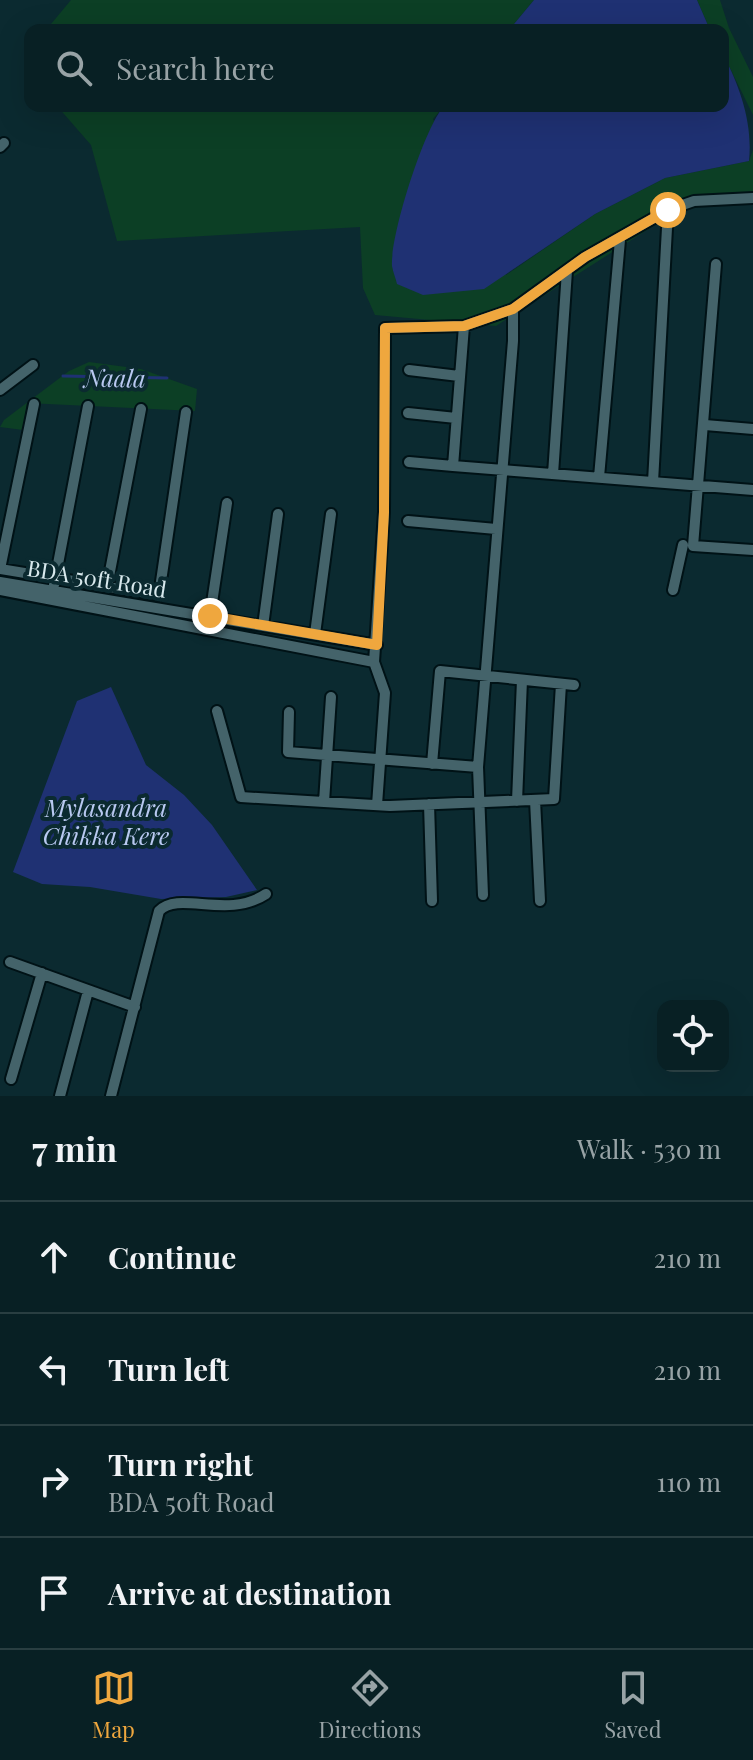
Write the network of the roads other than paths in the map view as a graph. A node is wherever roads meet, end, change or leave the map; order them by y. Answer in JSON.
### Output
{"nodes":[{"id":1,"x":753,"y":198,"type":"edge"},
{"id":2,"x":668,"y":210,"type":"junction"},
{"id":3,"x":620,"y":240,"type":"junction"},
{"id":4,"x":716,"y":264,"type":"dead end"},
{"id":5,"x":567,"y":271,"type":"junction"},
{"id":6,"x":513,"y":309,"type":"junction"},
{"id":7,"x":464,"y":326,"type":"junction"},
{"id":8,"x":33,"y":365,"type":"dead end"},
{"id":9,"x":409,"y":370,"type":"dead end"},
{"id":10,"x":459,"y":376,"type":"junction"},
{"id":11,"x":0,"y":390,"type":"edge"},
{"id":12,"x":34,"y":404,"type":"dead end"},
{"id":13,"x":88,"y":406,"type":"dead end"},
{"id":14,"x":141,"y":409,"type":"dead end"},
{"id":15,"x":186,"y":412,"type":"dead end"},
{"id":16,"x":408,"y":413,"type":"dead end"},
{"id":17,"x":456,"y":418,"type":"junction"},
{"id":18,"x":705,"y":425,"type":"junction"},
{"id":19,"x":753,"y":429,"type":"edge"},
{"id":20,"x":409,"y":462,"type":"dead end"},
{"id":21,"x":453,"y":466,"type":"junction"},
{"id":22,"x":500,"y":470,"type":"junction"},
{"id":23,"x":553,"y":474,"type":"junction"},
{"id":24,"x":599,"y":477,"type":"junction"},
{"id":25,"x":653,"y":482,"type":"junction"},
{"id":26,"x":699,"y":485,"type":"junction"},
{"id":27,"x":753,"y":490,"type":"edge"},
{"id":28,"x":227,"y":503,"type":"dead end"},
{"id":29,"x":278,"y":514,"type":"dead end"},
{"id":30,"x":331,"y":514,"type":"dead end"},
{"id":31,"x":408,"y":521,"type":"dead end"},
{"id":32,"x":496,"y":529,"type":"junction"},
{"id":33,"x":683,"y":545,"type":"dead end"},
{"id":34,"x":753,"y":550,"type":"edge"},
{"id":35,"x":0,"y":569,"type":"edge"},
{"id":36,"x":55,"y":578,"type":"junction"},
{"id":37,"x":0,"y":582,"type":"edge"},
{"id":38,"x":107,"y":587,"type":"junction"},
{"id":39,"x":0,"y":590,"type":"edge"},
{"id":40,"x":673,"y":590,"type":"dead end"},
{"id":41,"x":52,"y":595,"type":"junction"},
{"id":42,"x":210,"y":616,"type":"junction"},
{"id":43,"x":263,"y":626,"type":"junction"},
{"id":44,"x":315,"y":634,"type":"junction"},
{"id":45,"x":377,"y":645,"type":"junction"},
{"id":46,"x":374,"y":662,"type":"junction"},
{"id":47,"x":485,"y":675,"type":"junction"},
{"id":48,"x":522,"y":680,"type":"junction"},
{"id":49,"x":561,"y":684,"type":"junction"},
{"id":50,"x":574,"y":685,"type":"dead end"},
{"id":51,"x":331,"y":697,"type":"dead end"},
{"id":52,"x":217,"y":711,"type":"dead end"},
{"id":53,"x":289,"y":712,"type":"dead end"},
{"id":54,"x":325,"y":756,"type":"junction"},
{"id":55,"x":380,"y":761,"type":"junction"},
{"id":56,"x":432,"y":764,"type":"junction"},
{"id":57,"x":478,"y":767,"type":"junction"},
{"id":58,"x":535,"y":800,"type":"junction"},
{"id":59,"x":517,"y":801,"type":"junction"},
{"id":60,"x":324,"y":802,"type":"junction"},
{"id":61,"x":479,"y":802,"type":"junction"},
{"id":62,"x":429,"y":804,"type":"junction"},
{"id":63,"x":377,"y":805,"type":"junction"},
{"id":64,"x":266,"y":894,"type":"dead end"},
{"id":65,"x":483,"y":895,"type":"dead end"},
{"id":66,"x":432,"y":901,"type":"dead end"},
{"id":67,"x":540,"y":901,"type":"dead end"},
{"id":68,"x":10,"y":962,"type":"dead end"},
{"id":69,"x":42,"y":973,"type":"junction"},
{"id":70,"x":88,"y":991,"type":"junction"},
{"id":71,"x":135,"y":1007,"type":"junction"},
{"id":72,"x":11,"y":1079,"type":"dead end"},
{"id":73,"x":60,"y":1096,"type":"edge"},
{"id":74,"x":111,"y":1096,"type":"edge"}],
"edges":[{"from":1,"to":2,"type":"street"},
{"from":2,"to":3,"type":"street"},
{"from":2,"to":25,"type":"street"},
{"from":3,"to":5,"type":"street"},
{"from":3,"to":24,"type":"street"},
{"from":4,"to":18,"type":"street"},
{"from":5,"to":6,"type":"street"},
{"from":5,"to":23,"type":"street"},
{"from":6,"to":7,"type":"street"},
{"from":6,"to":22,"type":"street"},
{"from":7,"to":10,"type":"street"},
{"from":7,"to":45,"type":"street"},
{"from":8,"to":11,"type":"street"},
{"from":9,"to":10,"type":"street"},
{"from":10,"to":17,"type":"street"},
{"from":12,"to":35,"type":"street"},
{"from":13,"to":36,"type":"street"},
{"from":14,"to":38,"type":"street"},
{"from":15,"to":38,"type":"street"},
{"from":16,"to":17,"type":"street"},
{"from":17,"to":21,"type":"street"},
{"from":18,"to":19,"type":"street"},
{"from":18,"to":26,"type":"street"},
{"from":20,"to":21,"type":"street"},
{"from":21,"to":22,"type":"street"},
{"from":22,"to":23,"type":"street"},
{"from":22,"to":32,"type":"street"},
{"from":23,"to":24,"type":"street"},
{"from":24,"to":25,"type":"street"},
{"from":25,"to":26,"type":"street"},
{"from":26,"to":27,"type":"street"},
{"from":26,"to":34,"type":"street"},
{"from":28,"to":42,"type":"street"},
{"from":29,"to":43,"type":"street"},
{"from":30,"to":44,"type":"street"},
{"from":31,"to":32,"type":"street"},
{"from":32,"to":47,"type":"street"},
{"from":33,"to":40,"type":"street"},
{"from":35,"to":36,"type":"street"},
{"from":36,"to":38,"type":"street"},
{"from":36,"to":41,"type":"street"},
{"from":37,"to":41,"type":"street","name":"BDA 50ft Road"},
{"from":39,"to":41,"type":"street","name":"BDA 50ft Road"},
{"from":41,"to":42,"type":"street","name":"BDA 50ft Road"},
{"from":41,"to":46,"type":"street","name":"BDA 50ft Road"},
{"from":42,"to":43,"type":"street","name":"BDA 50ft Road"},
{"from":43,"to":44,"type":"street","name":"BDA 50ft Road"},
{"from":44,"to":45,"type":"street","name":"BDA 50ft Road"},
{"from":45,"to":46,"type":"street"},
{"from":46,"to":55,"type":"street"},
{"from":47,"to":48,"type":"street"},
{"from":47,"to":56,"type":"street"},
{"from":47,"to":57,"type":"street"},
{"from":48,"to":49,"type":"street"},
{"from":48,"to":59,"type":"street"},
{"from":49,"to":50,"type":"street"},
{"from":49,"to":58,"type":"street"},
{"from":51,"to":54,"type":"street"},
{"from":52,"to":60,"type":"street"},
{"from":53,"to":54,"type":"street"},
{"from":54,"to":55,"type":"street"},
{"from":54,"to":60,"type":"street"},
{"from":55,"to":56,"type":"street"},
{"from":55,"to":63,"type":"street"},
{"from":56,"to":57,"type":"street"},
{"from":57,"to":61,"type":"street"},
{"from":58,"to":59,"type":"street"},
{"from":58,"to":67,"type":"street"},
{"from":59,"to":61,"type":"street"},
{"from":60,"to":63,"type":"street"},
{"from":61,"to":62,"type":"street"},
{"from":61,"to":65,"type":"street"},
{"from":62,"to":63,"type":"street"},
{"from":62,"to":66,"type":"street"},
{"from":64,"to":71,"type":"street"},
{"from":68,"to":69,"type":"street"},
{"from":69,"to":70,"type":"street"},
{"from":69,"to":72,"type":"street"},
{"from":70,"to":71,"type":"street"},
{"from":70,"to":73,"type":"street"},
{"from":71,"to":74,"type":"street"}]}
